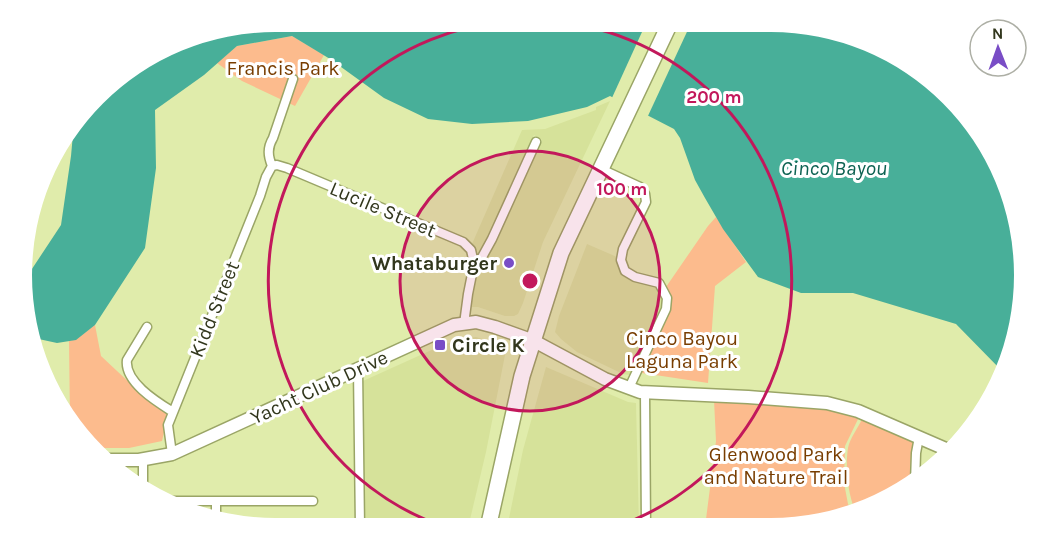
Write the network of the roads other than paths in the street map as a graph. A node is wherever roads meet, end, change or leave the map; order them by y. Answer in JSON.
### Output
{"nodes":[{"id":1,"x":665,"y":32,"type":"edge"},
{"id":2,"x":293,"y":79,"type":"dead end"},
{"id":3,"x":536,"y":142,"type":"dead end"},
{"id":4,"x":272,"y":166,"type":"junction"},
{"id":5,"x":601,"y":169,"type":"junction"},
{"id":6,"x":473,"y":271,"type":"junction"},
{"id":7,"x":464,"y":324,"type":"junction"},
{"id":8,"x":147,"y":327,"type":"dead end"},
{"id":9,"x":534,"y":341,"type":"junction"},
{"id":10,"x":358,"y":369,"type":"junction"},
{"id":11,"x":629,"y":388,"type":"junction"},
{"id":12,"x":645,"y":392,"type":"junction"},
{"id":13,"x":173,"y":412,"type":"junction"},
{"id":14,"x":919,"y":437,"type":"junction"},
{"id":15,"x":942,"y":448,"type":"edge"},
{"id":16,"x":172,"y":454,"type":"junction"},
{"id":17,"x":143,"y":459,"type":"junction"},
{"id":18,"x":116,"y":460,"type":"edge"},
{"id":19,"x":915,"y":471,"type":"edge"},
{"id":20,"x":143,"y":479,"type":"edge"},
{"id":21,"x":184,"y":501,"type":"edge"},
{"id":22,"x":216,"y":501,"type":"junction"},
{"id":23,"x":313,"y":501,"type":"dead end"},
{"id":24,"x":216,"y":511,"type":"edge"},
{"id":25,"x":360,"y":518,"type":"edge"},
{"id":26,"x":490,"y":518,"type":"edge"},
{"id":27,"x":646,"y":518,"type":"edge"}],
"edges":[{"from":1,"to":5,"type":"highway"},
{"from":2,"to":4,"type":"street"},
{"from":3,"to":6,"type":"street"},
{"from":4,"to":6,"type":"street","name":"Lucile Street"},
{"from":4,"to":13,"type":"street","name":"Kidd Street"},
{"from":5,"to":9,"type":"highway"},
{"from":5,"to":11,"type":"street"},
{"from":6,"to":7,"type":"street"},
{"from":7,"to":9,"type":"main road","name":"Yacht Club Drive"},
{"from":7,"to":10,"type":"main road","name":"Yacht Club Drive"},
{"from":8,"to":13,"type":"street"},
{"from":9,"to":11,"type":"main road","name":"Yacht Club Drive"},
{"from":9,"to":26,"type":"highway"},
{"from":10,"to":16,"type":"main road","name":"Yacht Club Drive"},
{"from":10,"to":25,"type":"street"},
{"from":11,"to":12,"type":"main road","name":"Yacht Club Drive"},
{"from":12,"to":14,"type":"main road","name":"Yacht Club Drive"},
{"from":12,"to":27,"type":"street"},
{"from":13,"to":16,"type":"street","name":"Kidd Street"},
{"from":14,"to":15,"type":"main road","name":"Yacht Club Drive"},
{"from":14,"to":19,"type":"street"},
{"from":16,"to":17,"type":"main road","name":"Yacht Club Drive"},
{"from":17,"to":18,"type":"main road","name":"Yacht Club Drive"},
{"from":17,"to":20,"type":"street"},
{"from":21,"to":22,"type":"street"},
{"from":22,"to":23,"type":"street"},
{"from":22,"to":24,"type":"street"}]}
